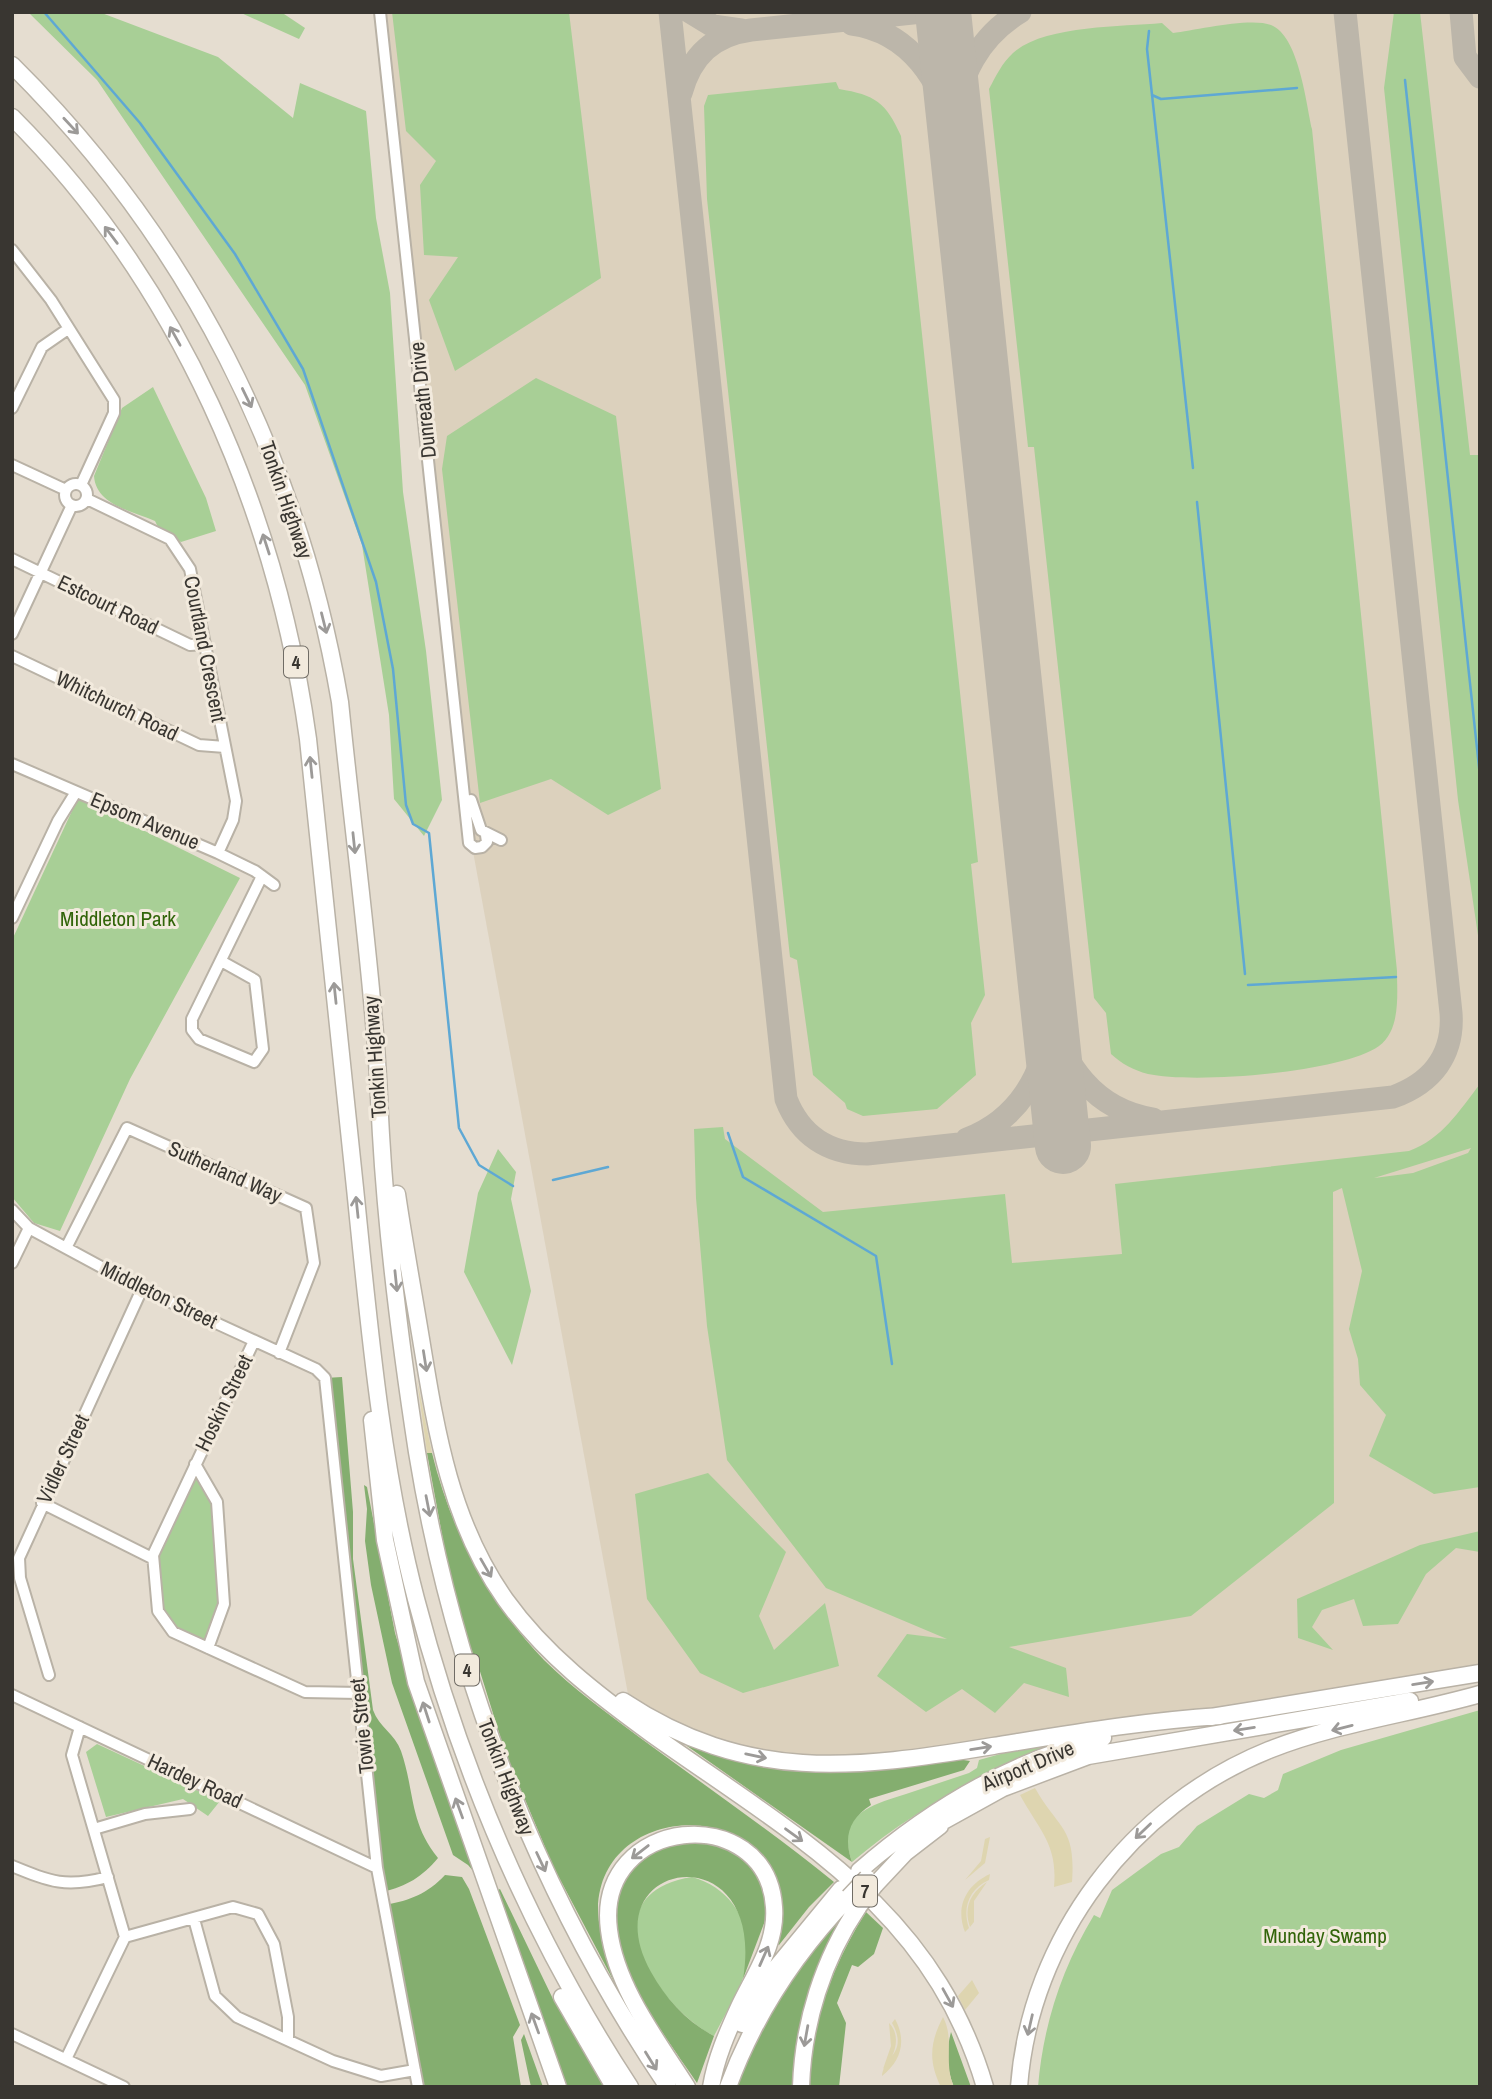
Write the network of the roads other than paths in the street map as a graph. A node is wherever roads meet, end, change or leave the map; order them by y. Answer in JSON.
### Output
{"nodes":[{"id":1,"x":380,"y":12,"type":"edge"},
{"id":2,"x":12,"y":65,"type":"edge"},
{"id":3,"x":12,"y":117,"type":"edge"},
{"id":4,"x":12,"y":250,"type":"edge"},
{"id":5,"x":68,"y":328,"type":"junction"},
{"id":6,"x":12,"y":408,"type":"edge"},
{"id":7,"x":12,"y":465,"type":"edge"},
{"id":8,"x":81,"y":485,"type":"junction"},
{"id":9,"x":66,"y":490,"type":"junction"},
{"id":10,"x":86,"y":499,"type":"junction"},
{"id":11,"x":72,"y":505,"type":"junction"},
{"id":12,"x":12,"y":559,"type":"edge"},
{"id":13,"x":42,"y":573,"type":"junction"},
{"id":14,"x":12,"y":634,"type":"edge"},
{"id":15,"x":205,"y":644,"type":"junction"},
{"id":16,"x":12,"y":656,"type":"edge"},
{"id":17,"x":225,"y":747,"type":"junction"},
{"id":18,"x":12,"y":764,"type":"edge"},
{"id":19,"x":465,"y":788,"type":"junction"},
{"id":20,"x":70,"y":790,"type":"junction"},
{"id":21,"x":486,"y":835,"type":"junction"},
{"id":22,"x":501,"y":840,"type":"dead end"},
{"id":23,"x":218,"y":853,"type":"junction"},
{"id":24,"x":262,"y":876,"type":"junction"},
{"id":25,"x":274,"y":885,"type":"dead end"},
{"id":26,"x":12,"y":918,"type":"edge"},
{"id":27,"x":221,"y":961,"type":"junction"},
{"id":28,"x":379,"y":1079,"type":"junction"},
{"id":29,"x":12,"y":1210,"type":"edge"},
{"id":30,"x":29,"y":1228,"type":"junction"},
{"id":31,"x":66,"y":1248,"type":"junction"},
{"id":32,"x":12,"y":1263,"type":"edge"},
{"id":33,"x":142,"y":1289,"type":"junction"},
{"id":34,"x":254,"y":1341,"type":"junction"},
{"id":35,"x":372,"y":1348,"type":"junction"},
{"id":36,"x":279,"y":1353,"type":"junction"},
{"id":37,"x":313,"y":1368,"type":"joint"},
{"id":38,"x":195,"y":1464,"type":"junction"},
{"id":39,"x":42,"y":1503,"type":"junction"},
{"id":40,"x":15,"y":1557,"type":"edge"},
{"id":41,"x":152,"y":1558,"type":"junction"},
{"id":42,"x":417,"y":1602,"type":"junction"},
{"id":43,"x":535,"y":1637,"type":"junction"},
{"id":44,"x":208,"y":1648,"type":"junction"},
{"id":45,"x":1480,"y":1672,"type":"edge"},
{"id":46,"x":49,"y":1675,"type":"dead end"},
{"id":47,"x":1480,"y":1687,"type":"edge"},
{"id":48,"x":359,"y":1693,"type":"junction"},
{"id":49,"x":1480,"y":1694,"type":"edge"},
{"id":50,"x":12,"y":1695,"type":"edge"},
{"id":51,"x":1220,"y":1716,"type":"junction"},
{"id":52,"x":80,"y":1727,"type":"junction"},
{"id":53,"x":191,"y":1809,"type":"dead end"},
{"id":54,"x":94,"y":1829,"type":"junction"},
{"id":55,"x":12,"y":1866,"type":"edge"},
{"id":56,"x":377,"y":1868,"type":"junction"},
{"id":57,"x":108,"y":1877,"type":"junction"},
{"id":58,"x":867,"y":1878,"type":"junction"},
{"id":59,"x":850,"y":1897,"type":"junction"},
{"id":60,"x":194,"y":1919,"type":"junction"},
{"id":61,"x":125,"y":1937,"type":"junction"},
{"id":62,"x":12,"y":2034,"type":"edge"},
{"id":63,"x":288,"y":2038,"type":"junction"},
{"id":64,"x":66,"y":2060,"type":"junction"},
{"id":65,"x":415,"y":2070,"type":"junction"},
{"id":66,"x":124,"y":2087,"type":"edge"},
{"id":67,"x":418,"y":2087,"type":"edge"},
{"id":68,"x":558,"y":2087,"type":"edge"},
{"id":69,"x":614,"y":2087,"type":"edge"},
{"id":70,"x":630,"y":2087,"type":"edge"},
{"id":71,"x":668,"y":2087,"type":"edge"},
{"id":72,"x":687,"y":2087,"type":"edge"},
{"id":73,"x":713,"y":2087,"type":"edge"},
{"id":74,"x":728,"y":2087,"type":"edge"},
{"id":75,"x":801,"y":2087,"type":"edge"},
{"id":76,"x":985,"y":2087,"type":"edge"},
{"id":77,"x":1019,"y":2087,"type":"edge"}],
"edges":[{"from":1,"to":19,"type":"street","name":"Dunreath Drive"},
{"from":2,"to":28,"type":"highway","name":"Tonkin Highway","number":"4","one_way":true},
{"from":35,"to":3,"type":"highway","name":"Tonkin Highway","number":"4","one_way":true},
{"from":4,"to":5,"type":"street"},
{"from":5,"to":6,"type":"street"},
{"from":5,"to":8,"type":"street"},
{"from":7,"to":9,"type":"street"},
{"from":8,"to":9,"type":"street"},
{"from":8,"to":10,"type":"street"},
{"from":9,"to":11,"type":"street"},
{"from":10,"to":11,"type":"street"},
{"from":10,"to":15,"type":"street","name":"Courtland Crescent"},
{"from":11,"to":13,"type":"street"},
{"from":12,"to":13,"type":"street","name":"Estcourt Road"},
{"from":13,"to":14,"type":"street"},
{"from":13,"to":15,"type":"street","name":"Estcourt Road"},
{"from":15,"to":17,"type":"street","name":"Courtland Crescent"},
{"from":16,"to":17,"type":"street","name":"Whitchurch Road"},
{"from":17,"to":23,"type":"street","name":"Courtland Crescent"},
{"from":18,"to":20,"type":"street","name":"Epsom Avenue"},
{"from":19,"to":21,"type":"street","name":"Dunreath Drive"},
{"from":19,"to":21,"type":"street","name":"Dunreath Drive"},
{"from":20,"to":23,"type":"street","name":"Epsom Avenue"},
{"from":20,"to":26,"type":"street"},
{"from":21,"to":22,"type":"street","name":"Dunreath Drive"},
{"from":23,"to":24,"type":"street","name":"Epsom Avenue"},
{"from":24,"to":25,"type":"street","name":"Epsom Avenue"},
{"from":24,"to":27,"type":"street"},
{"from":27,"to":27,"type":"street"},
{"from":28,"to":43,"type":"highway","one_way":true},
{"from":28,"to":71,"type":"highway","name":"Tonkin Highway","number":"4","one_way":true},
{"from":29,"to":30,"type":"street","name":"Middleton Street"},
{"from":30,"to":31,"type":"street","name":"Middleton Street"},
{"from":30,"to":32,"type":"street"},
{"from":31,"to":33,"type":"street","name":"Middleton Street"},
{"from":31,"to":36,"type":"street","name":"Sutherland Way"},
{"from":33,"to":34,"type":"street","name":"Middleton Street"},
{"from":33,"to":39,"type":"street","name":"Vidler Street"},
{"from":34,"to":36,"type":"street","name":"Middleton Street"},
{"from":34,"to":38,"type":"street","name":"Hoskin Street"},
{"from":35,"to":42,"type":"highway","name":"Tonkin Highway","number":"4"},
{"from":68,"to":35,"type":"highway","one_way":true},
{"from":36,"to":37,"type":"street","name":"Middleton Street"},
{"from":37,"to":48,"type":"street","name":"Towie Street"},
{"from":38,"to":41,"type":"street","name":"Hoskin Street"},
{"from":38,"to":44,"type":"street","name":"Hoskin Street"},
{"from":39,"to":40,"type":"street","name":"Vidler Street"},
{"from":39,"to":41,"type":"street"},
{"from":40,"to":46,"type":"street","name":"Vidler Street"},
{"from":41,"to":44,"type":"street"},
{"from":42,"to":69,"type":"highway"},
{"from":42,"to":70,"type":"highway","name":"Tonkin Highway","number":"4"},
{"from":43,"to":51,"type":"highway","one_way":true},
{"from":43,"to":76,"type":"highway","number":"7","one_way":true},
{"from":44,"to":48,"type":"street"},
{"from":51,"to":45,"type":"highway","name":"Airport Drive","one_way":true},
{"from":47,"to":58,"type":"highway","one_way":true},
{"from":48,"to":56,"type":"street","name":"Towie Street"},
{"from":49,"to":77,"type":"highway","one_way":true},
{"from":50,"to":52,"type":"street","name":"Hardey Road"},
{"from":51,"to":58,"type":"highway","name":"Airport Drive"},
{"from":52,"to":54,"type":"street"},
{"from":52,"to":56,"type":"street","name":"Hardey Road"},
{"from":53,"to":54,"type":"street"},
{"from":54,"to":57,"type":"street"},
{"from":55,"to":57,"type":"street"},
{"from":56,"to":65,"type":"street","name":"Towie Street"},
{"from":57,"to":61,"type":"street"},
{"from":58,"to":59,"type":"highway","name":"Airport Drive"},
{"from":58,"to":59,"type":"highway","bridge":true},
{"from":59,"to":73,"type":"highway","name":"Airport Drive"},
{"from":59,"to":74,"type":"highway"},
{"from":59,"to":75,"type":"highway","one_way":true},
{"from":60,"to":61,"type":"street"},
{"from":60,"to":63,"type":"street"},
{"from":60,"to":63,"type":"street"},
{"from":61,"to":64,"type":"street"},
{"from":62,"to":64,"type":"street"},
{"from":63,"to":65,"type":"street"},
{"from":64,"to":66,"type":"street"},
{"from":65,"to":67,"type":"street","name":"Towie Street"},
{"from":73,"to":72,"type":"highway","one_way":true}]}
